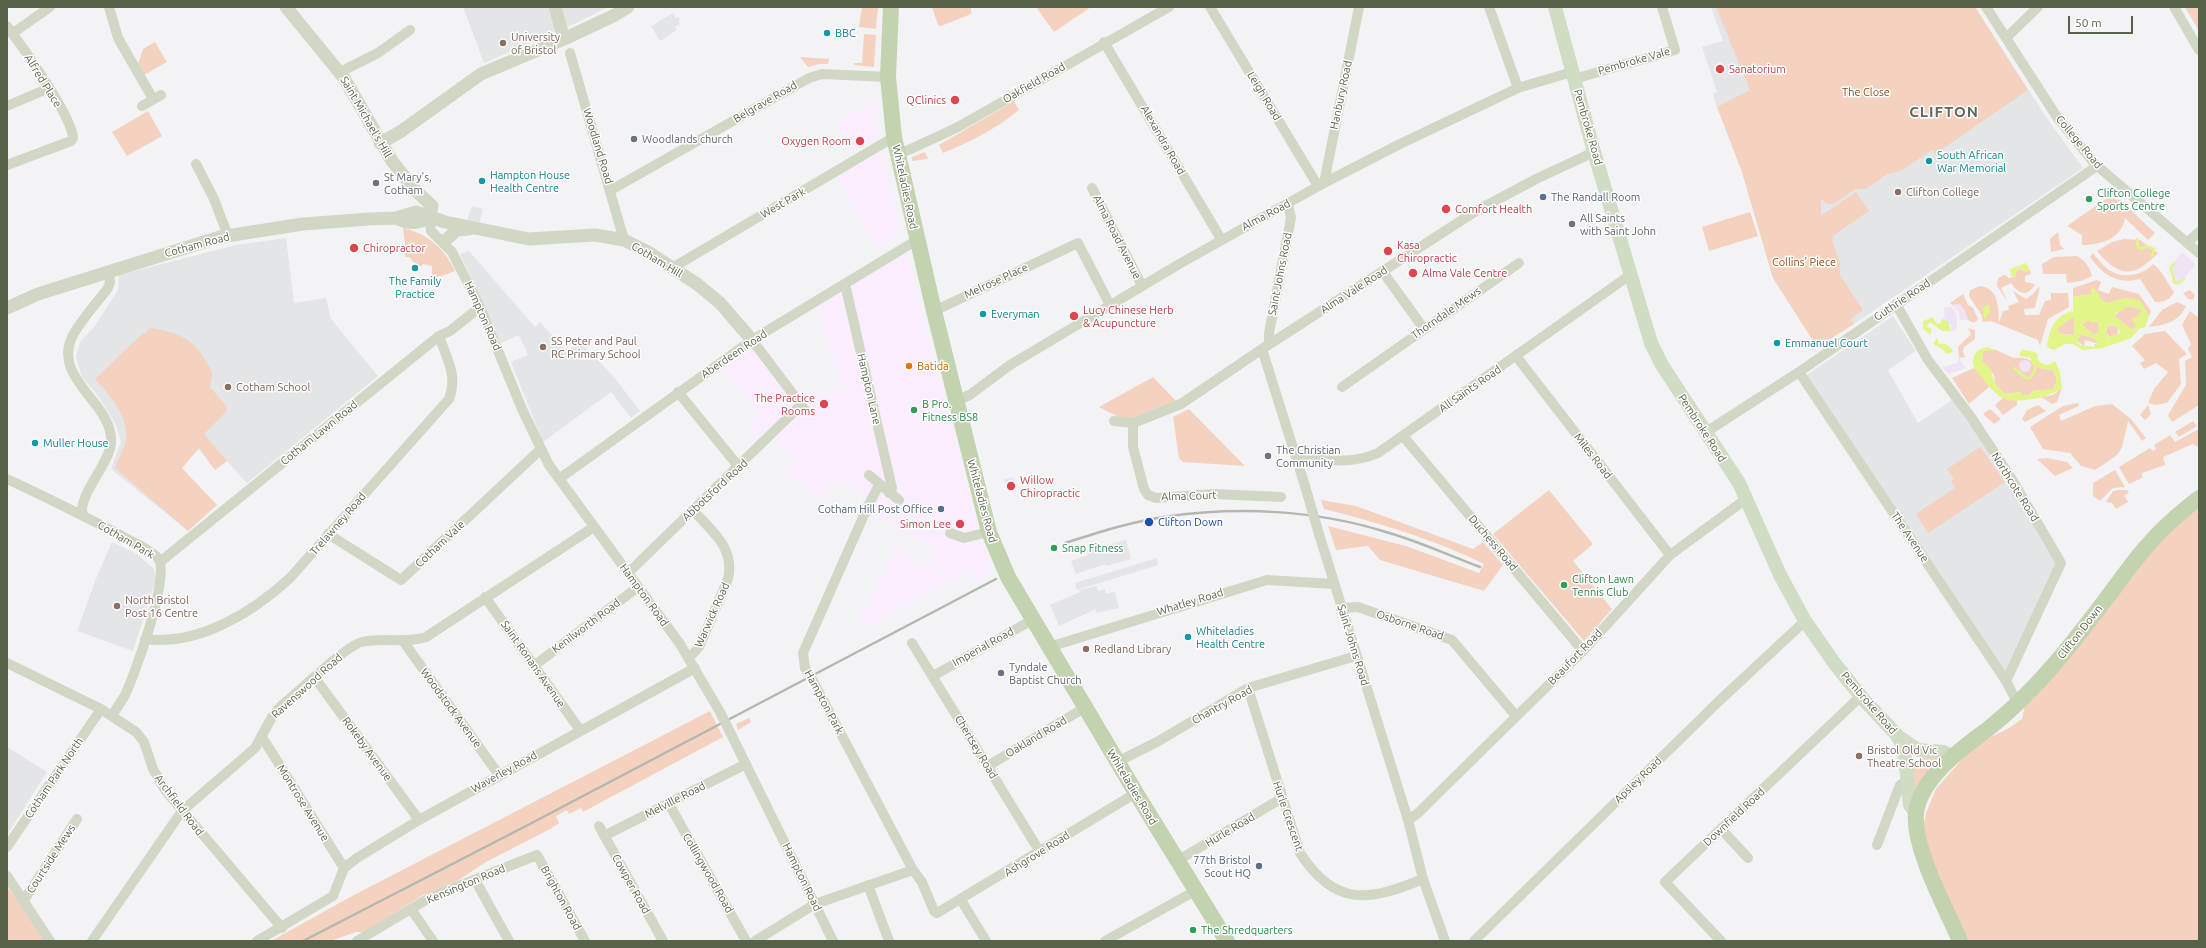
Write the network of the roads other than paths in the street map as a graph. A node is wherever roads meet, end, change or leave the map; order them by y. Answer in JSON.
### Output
{"nodes":[{"id":1,"x":50,"y":7,"type":"edge"},
{"id":2,"x":109,"y":7,"type":"edge"},
{"id":3,"x":286,"y":7,"type":"edge"},
{"id":4,"x":555,"y":7,"type":"edge"},
{"id":5,"x":628,"y":7,"type":"edge"},
{"id":6,"x":891,"y":7,"type":"edge"},
{"id":7,"x":1169,"y":7,"type":"edge"},
{"id":8,"x":1210,"y":7,"type":"edge"},
{"id":9,"x":1359,"y":7,"type":"edge"},
{"id":10,"x":1489,"y":7,"type":"edge"},
{"id":11,"x":1555,"y":7,"type":"edge"},
{"id":12,"x":1662,"y":7,"type":"edge"},
{"id":13,"x":1986,"y":7,"type":"edge"},
{"id":14,"x":2038,"y":7,"type":"edge"},
{"id":15,"x":2174,"y":7,"type":"edge"},
{"id":16,"x":10,"y":30,"type":"edge"},
{"id":17,"x":410,"y":30,"type":"dead end"},
{"id":18,"x":564,"y":38,"type":"junction"},
{"id":19,"x":2006,"y":38,"type":"junction"},
{"id":20,"x":1104,"y":42,"type":"junction"},
{"id":21,"x":2199,"y":50,"type":"edge"},
{"id":22,"x":570,"y":53,"type":"dead end"},
{"id":23,"x":340,"y":72,"type":"junction"},
{"id":24,"x":1573,"y":75,"type":"junction"},
{"id":25,"x":888,"y":77,"type":"junction"},
{"id":26,"x":49,"y":88,"type":"junction"},
{"id":27,"x":1518,"y":88,"type":"junction"},
{"id":28,"x":7,"y":106,"type":"edge"},
{"id":29,"x":142,"y":106,"type":"dead end"},
{"id":30,"x":894,"y":137,"type":"junction"},
{"id":31,"x":382,"y":146,"type":"junction"},
{"id":32,"x":1594,"y":152,"type":"junction"},
{"id":33,"x":897,"y":154,"type":"junction"},
{"id":34,"x":7,"y":165,"type":"edge"},
{"id":35,"x":2097,"y":166,"type":"junction"},
{"id":36,"x":200,"y":167,"type":"dead end"},
{"id":37,"x":1321,"y":184,"type":"junction"},
{"id":38,"x":1092,"y":188,"type":"dead end"},
{"id":39,"x":611,"y":190,"type":"junction"},
{"id":40,"x":1288,"y":204,"type":"junction"},
{"id":41,"x":429,"y":218,"type":"junction"},
{"id":42,"x":479,"y":230,"type":"junction"},
{"id":43,"x":2199,"y":232,"type":"edge"},
{"id":44,"x":228,"y":236,"type":"junction"},
{"id":45,"x":448,"y":238,"type":"junction"},
{"id":46,"x":1220,"y":239,"type":"junction"},
{"id":47,"x":624,"y":240,"type":"junction"},
{"id":48,"x":917,"y":240,"type":"junction"},
{"id":49,"x":2187,"y":243,"type":"junction"},
{"id":50,"x":452,"y":252,"type":"junction"},
{"id":51,"x":2199,"y":252,"type":"edge"},
{"id":52,"x":1519,"y":263,"type":"dead end"},
{"id":53,"x":672,"y":268,"type":"junction"},
{"id":54,"x":108,"y":271,"type":"junction"},
{"id":55,"x":1383,"y":272,"type":"junction"},
{"id":56,"x":1630,"y":275,"type":"junction"},
{"id":57,"x":845,"y":284,"type":"junction"},
{"id":58,"x":1142,"y":286,"type":"junction"},
{"id":59,"x":1896,"y":304,"type":"junction"},
{"id":60,"x":1110,"y":305,"type":"junction"},
{"id":61,"x":480,"y":307,"type":"junction"},
{"id":62,"x":7,"y":308,"type":"edge"},
{"id":63,"x":934,"y":311,"type":"junction"},
{"id":64,"x":1424,"y":329,"type":"junction"},
{"id":65,"x":439,"y":336,"type":"junction"},
{"id":66,"x":752,"y":340,"type":"junction"},
{"id":67,"x":1265,"y":347,"type":"junction"},
{"id":68,"x":1516,"y":356,"type":"junction"},
{"id":69,"x":1799,"y":372,"type":"junction"},
{"id":70,"x":1342,"y":387,"type":"dead end"},
{"id":71,"x":678,"y":392,"type":"junction"},
{"id":72,"x":955,"y":397,"type":"junction"},
{"id":73,"x":803,"y":408,"type":"joint"},
{"id":74,"x":1114,"y":421,"type":"dead end"},
{"id":75,"x":1133,"y":423,"type":"junction"},
{"id":76,"x":1706,"y":432,"type":"junction"},
{"id":77,"x":1403,"y":436,"type":"junction"},
{"id":78,"x":541,"y":449,"type":"junction"},
{"id":79,"x":1296,"y":456,"type":"junction"},
{"id":80,"x":739,"y":467,"type":"junction"},
{"id":81,"x":869,"y":475,"type":"dead end"},
{"id":82,"x":7,"y":479,"type":"edge"},
{"id":83,"x":559,"y":479,"type":"junction"},
{"id":84,"x":879,"y":485,"type":"junction"},
{"id":85,"x":889,"y":493,"type":"junction"},
{"id":86,"x":1281,"y":497,"type":"dead end"},
{"id":87,"x":2199,"y":498,"type":"edge"},
{"id":88,"x":1746,"y":499,"type":"junction"},
{"id":89,"x":899,"y":500,"type":"dead end"},
{"id":90,"x":693,"y":510,"type":"junction"},
{"id":91,"x":83,"y":515,"type":"junction"},
{"id":92,"x":594,"y":527,"type":"junction"},
{"id":93,"x":988,"y":532,"type":"junction"},
{"id":94,"x":950,"y":533,"type":"dead end"},
{"id":95,"x":328,"y":534,"type":"junction"},
{"id":96,"x":1670,"y":555,"type":"junction"},
{"id":97,"x":160,"y":562,"type":"junction"},
{"id":98,"x":628,"y":573,"type":"junction"},
{"id":99,"x":1334,"y":584,"type":"junction"},
{"id":100,"x":638,"y":587,"type":"junction"},
{"id":101,"x":486,"y":597,"type":"junction"},
{"id":102,"x":1341,"y":608,"type":"junction"},
{"id":103,"x":1034,"y":619,"type":"junction"},
{"id":104,"x":1804,"y":621,"type":"junction"},
{"id":105,"x":145,"y":638,"type":"junction"},
{"id":106,"x":402,"y":641,"type":"junction"},
{"id":107,"x":912,"y":643,"type":"dead end"},
{"id":108,"x":1050,"y":647,"type":"junction"},
{"id":109,"x":1583,"y":651,"type":"junction"},
{"id":110,"x":1356,"y":656,"type":"junction"},
{"id":111,"x":689,"y":658,"type":"junction"},
{"id":112,"x":7,"y":663,"type":"edge"},
{"id":113,"x":535,"y":665,"type":"junction"},
{"id":114,"x":695,"y":668,"type":"junction"},
{"id":115,"x":933,"y":676,"type":"junction"},
{"id":116,"x":315,"y":678,"type":"junction"},
{"id":117,"x":2006,"y":681,"type":"junction"},
{"id":118,"x":1248,"y":688,"type":"junction"},
{"id":119,"x":1861,"y":696,"type":"junction"},
{"id":120,"x":2018,"y":704,"type":"junction"},
{"id":121,"x":1084,"y":708,"type":"junction"},
{"id":122,"x":101,"y":709,"type":"junction"},
{"id":123,"x":112,"y":716,"type":"junction"},
{"id":124,"x":1516,"y":716,"type":"junction"},
{"id":125,"x":580,"y":730,"type":"junction"},
{"id":126,"x":1896,"y":734,"type":"junction"},
{"id":127,"x":262,"y":737,"type":"junction"},
{"id":128,"x":1952,"y":758,"type":"junction"},
{"id":129,"x":1117,"y":762,"type":"junction"},
{"id":130,"x":746,"y":764,"type":"junction"},
{"id":131,"x":988,"y":766,"type":"junction"},
{"id":132,"x":499,"y":775,"type":"junction"},
{"id":133,"x":1907,"y":780,"type":"junction"},
{"id":134,"x":1136,"y":793,"type":"junction"},
{"id":135,"x":1282,"y":798,"type":"junction"},
{"id":136,"x":669,"y":804,"type":"junction"},
{"id":137,"x":182,"y":811,"type":"junction"},
{"id":138,"x":1916,"y":813,"type":"junction"},
{"id":139,"x":77,"y":819,"type":"dead end"},
{"id":140,"x":419,"y":820,"type":"junction"},
{"id":141,"x":1408,"y":820,"type":"junction"},
{"id":142,"x":599,"y":826,"type":"dead end"},
{"id":143,"x":1721,"y":829,"type":"junction"},
{"id":144,"x":604,"y":836,"type":"junction"},
{"id":145,"x":1877,"y":845,"type":"dead end"},
{"id":146,"x":7,"y":847,"type":"edge"},
{"id":147,"x":1040,"y":852,"type":"junction"},
{"id":148,"x":537,"y":855,"type":"joint"},
{"id":149,"x":1748,"y":858,"type":"dead end"},
{"id":150,"x":1177,"y":861,"type":"junction"},
{"id":151,"x":344,"y":868,"type":"junction"},
{"id":152,"x":913,"y":870,"type":"junction"},
{"id":153,"x":7,"y":876,"type":"edge"},
{"id":154,"x":1423,"y":879,"type":"junction"},
{"id":155,"x":475,"y":880,"type":"junction"},
{"id":156,"x":868,"y":885,"type":"junction"},
{"id":157,"x":1195,"y":891,"type":"junction"},
{"id":158,"x":24,"y":900,"type":"junction"},
{"id":159,"x":962,"y":900,"type":"junction"},
{"id":160,"x":815,"y":904,"type":"junction"},
{"id":161,"x":411,"y":909,"type":"junction"},
{"id":162,"x":937,"y":913,"type":"joint"},
{"id":163,"x":282,"y":928,"type":"junction"},
{"id":164,"x":50,"y":941,"type":"edge"},
{"id":165,"x":92,"y":941,"type":"edge"},
{"id":166,"x":257,"y":941,"type":"edge"},
{"id":167,"x":356,"y":941,"type":"edge"},
{"id":168,"x":433,"y":941,"type":"edge"},
{"id":169,"x":509,"y":941,"type":"edge"},
{"id":170,"x":585,"y":941,"type":"edge"},
{"id":171,"x":663,"y":941,"type":"edge"},
{"id":172,"x":746,"y":941,"type":"edge"},
{"id":173,"x":755,"y":941,"type":"edge"},
{"id":174,"x":833,"y":941,"type":"edge"},
{"id":175,"x":889,"y":941,"type":"edge"},
{"id":176,"x":986,"y":941,"type":"edge"},
{"id":177,"x":1105,"y":941,"type":"edge"},
{"id":178,"x":1227,"y":941,"type":"edge"},
{"id":179,"x":1444,"y":941,"type":"edge"},
{"id":180,"x":1474,"y":941,"type":"edge"},
{"id":181,"x":1721,"y":941,"type":"edge"},
{"id":182,"x":1960,"y":941,"type":"edge"}],
"edges":[{"from":1,"to":16,"type":"street"},
{"from":2,"to":29,"type":"street"},
{"from":3,"to":23,"type":"street","name":"Saint Michael's Hill"},
{"from":4,"to":18,"type":"street"},
{"from":5,"to":18,"type":"street"},
{"from":6,"to":25,"type":"main road","name":"Whiteladies Road"},
{"from":7,"to":20,"type":"street","name":"Oakfield Road"},
{"from":8,"to":37,"type":"street","name":"Leigh Road"},
{"from":9,"to":37,"type":"street","name":"Hanbury Road"},
{"from":10,"to":27,"type":"street"},
{"from":11,"to":24,"type":"main road","name":"Pembroke Road"},
{"from":12,"to":24,"type":"street","name":"Pembroke Vale"},
{"from":13,"to":19,"type":"street","name":"College Road"},
{"from":14,"to":19,"type":"street"},
{"from":15,"to":21,"type":"street"},
{"from":16,"to":26,"type":"street","name":"Alfred Place"},
{"from":17,"to":23,"type":"street"},
{"from":18,"to":31,"type":"street"},
{"from":19,"to":35,"type":"street","name":"College Road"},
{"from":20,"to":33,"type":"street","name":"Oakfield Road"},
{"from":20,"to":46,"type":"street","name":"Alexandra Road"},
{"from":22,"to":39,"type":"street","name":"Woodland Road"},
{"from":23,"to":31,"type":"street","name":"Saint Michael's Hill"},
{"from":24,"to":27,"type":"street","name":"Alma Road"},
{"from":24,"to":32,"type":"main road","name":"Pembroke Road"},
{"from":25,"to":30,"type":"main road","name":"Whiteladies Road"},
{"from":25,"to":39,"type":"street","name":"Belgrave Road"},
{"from":26,"to":28,"type":"street"},
{"from":26,"to":34,"type":"street","name":"Alfred Place"},
{"from":27,"to":37,"type":"street","name":"Alma Road"},
{"from":30,"to":33,"type":"main road","name":"Whiteladies Road"},
{"from":30,"to":53,"type":"street","name":"West Park"},
{"from":31,"to":41,"type":"street","name":"Saint Michael's Hill"},
{"from":32,"to":55,"type":"street","name":"Alma Vale Road"},
{"from":32,"to":56,"type":"main road","name":"Pembroke Road"},
{"from":33,"to":48,"type":"main road","name":"Whiteladies Road"},
{"from":35,"to":49,"type":"street","name":"College Road"},
{"from":35,"to":59,"type":"street","name":"Guthrie Road"},
{"from":36,"to":44,"type":"street"},
{"from":37,"to":40,"type":"street","name":"Alma Road"},
{"from":38,"to":58,"type":"street","name":"Alma Road Avenue"},
{"from":39,"to":47,"type":"street","name":"Woodland Road"},
{"from":40,"to":46,"type":"street","name":"Alma Road"},
{"from":40,"to":67,"type":"street","name":"Saint Johns Road"},
{"from":41,"to":42,"type":"street","name":"Cotham Hill"},
{"from":41,"to":44,"type":"street","name":"Cotham Road"},
{"from":41,"to":45,"type":"street","name":"Hampton Road"},
{"from":41,"to":50,"type":"street","name":"Hampton Road"},
{"from":42,"to":45,"type":"street"},
{"from":42,"to":47,"type":"street","name":"Cotham Hill"},
{"from":43,"to":49,"type":"street"},
{"from":44,"to":54,"type":"street","name":"Cotham Road"},
{"from":45,"to":50,"type":"street","name":"Hampton Road"},
{"from":46,"to":58,"type":"street","name":"Alma Road"},
{"from":47,"to":53,"type":"street","name":"Cotham Hill"},
{"from":48,"to":57,"type":"street","name":"Aberdeen Road"},
{"from":48,"to":63,"type":"main road","name":"Whiteladies Road"},
{"from":49,"to":51,"type":"street","name":"College Road"},
{"from":50,"to":61,"type":"street","name":"Hampton Road"},
{"from":52,"to":64,"type":"street","name":"Thorndale Mews"},
{"from":53,"to":66,"type":"street","name":"Cotham Hill"},
{"from":54,"to":62,"type":"street","name":"Cotham Road"},
{"from":54,"to":91,"type":"street"},
{"from":55,"to":64,"type":"street"},
{"from":55,"to":67,"type":"street","name":"Alma Vale Road"},
{"from":56,"to":68,"type":"street","name":"All Saints Road"},
{"from":56,"to":76,"type":"main road","name":"Pembroke Road"},
{"from":57,"to":66,"type":"street","name":"Aberdeen Road"},
{"from":57,"to":85,"type":"street","name":"Hampton Lane"},
{"from":58,"to":60,"type":"street","name":"Alma Road"},
{"from":59,"to":69,"type":"street","name":"Guthrie Road"},
{"from":59,"to":117,"type":"street","name":"Northcote Road"},
{"from":60,"to":63,"type":"street","name":"Melrose Place"},
{"from":60,"to":72,"type":"street","name":"Alma Road"},
{"from":61,"to":65,"type":"street","name":"Cotham Lawn Road"},
{"from":61,"to":78,"type":"street","name":"Hampton Road"},
{"from":63,"to":72,"type":"main road","name":"Whiteladies Road"},
{"from":64,"to":70,"type":"street","name":"Thorndale Mews"},
{"from":65,"to":95,"type":"street","name":"Trelawney Road"},
{"from":65,"to":97,"type":"street","name":"Cotham Lawn Road"},
{"from":66,"to":71,"type":"street","name":"Aberdeen Road"},
{"from":66,"to":73,"type":"street","name":"Cotham Hill"},
{"from":67,"to":75,"type":"street","name":"Alma Vale Road"},
{"from":67,"to":79,"type":"street","name":"Saint Johns Road"},
{"from":68,"to":77,"type":"street","name":"All Saints Road"},
{"from":68,"to":96,"type":"street","name":"Miles Road"},
{"from":69,"to":76,"type":"street","name":"Guthrie Road"},
{"from":69,"to":117,"type":"street","name":"The Avenue"},
{"from":71,"to":80,"type":"street"},
{"from":71,"to":83,"type":"street","name":"Aberdeen Road"},
{"from":72,"to":93,"type":"main road","name":"Whiteladies Road"},
{"from":73,"to":80,"type":"street","name":"Abbotsford Road"},
{"from":74,"to":75,"type":"street","name":"Alma Vale Road"},
{"from":75,"to":86,"type":"street","name":"Alma Court"},
{"from":76,"to":88,"type":"main road","name":"Pembroke Road"},
{"from":77,"to":79,"type":"street","name":"All Saints Road"},
{"from":77,"to":109,"type":"street","name":"Duchess Road"},
{"from":78,"to":83,"type":"street","name":"Hampton Road"},
{"from":78,"to":95,"type":"street","name":"Cotham Vale"},
{"from":79,"to":99,"type":"street","name":"Saint Johns Road","bridge":true},
{"from":80,"to":90,"type":"street","name":"Abbotsford Road"},
{"from":81,"to":84,"type":"street"},
{"from":82,"to":91,"type":"street","name":"Cotham Park"},
{"from":83,"to":92,"type":"street","name":"Hampton Road"},
{"from":84,"to":85,"type":"street"},
{"from":84,"to":152,"type":"street","name":"Hampton Park","bridge":true},
{"from":85,"to":89,"type":"street"},
{"from":87,"to":120,"type":"main road","name":"Clifton Down"},
{"from":88,"to":96,"type":"street","name":"Beaufort Road"},
{"from":88,"to":104,"type":"main road","name":"Pembroke Road"},
{"from":90,"to":98,"type":"street","name":"Abbotsford Road"},
{"from":90,"to":111,"type":"street","name":"Warwick Road"},
{"from":91,"to":97,"type":"street","name":"Cotham Park"},
{"from":92,"to":98,"type":"street","name":"Hampton Road"},
{"from":92,"to":101,"type":"street","name":"Ravenswood Road"},
{"from":93,"to":94,"type":"street"},
{"from":93,"to":103,"type":"main road","name":"Whiteladies Road"},
{"from":95,"to":105,"type":"street","name":"Trelawney Road"},
{"from":96,"to":109,"type":"street","name":"Beaufort Road"},
{"from":97,"to":105,"type":"street","name":"Cotham Park"},
{"from":98,"to":100,"type":"street","name":"Hampton Road"},
{"from":99,"to":102,"type":"street","name":"Saint Johns Road"},
{"from":99,"to":108,"type":"street","name":"Whatley Road"},
{"from":100,"to":111,"type":"street","name":"Hampton Road"},
{"from":100,"to":113,"type":"street","name":"Kenilworth Road"},
{"from":101,"to":106,"type":"street","name":"Ravenswood Road"},
{"from":101,"to":113,"type":"street","name":"Saint Ronans Avenue"},
{"from":102,"to":110,"type":"street","name":"Saint Johns Road"},
{"from":102,"to":124,"type":"street","name":"Osborne Road"},
{"from":103,"to":108,"type":"main road","name":"Whiteladies Road"},
{"from":103,"to":115,"type":"street","name":"Imperial Road"},
{"from":104,"to":119,"type":"main road","name":"Pembroke Road"},
{"from":104,"to":180,"type":"street","name":"Apsley Road"},
{"from":105,"to":123,"type":"street","name":"Cotham Park"},
{"from":106,"to":116,"type":"street","name":"Ravenswood Road"},
{"from":106,"to":132,"type":"street","name":"Woodstock Avenue"},
{"from":107,"to":115,"type":"street","name":"Chertsey Road"},
{"from":108,"to":121,"type":"main road","name":"Whiteladies Road"},
{"from":109,"to":124,"type":"street","name":"Beaufort Road"},
{"from":110,"to":118,"type":"street","name":"Chantry Road"},
{"from":110,"to":141,"type":"street","name":"Saint Johns Road"},
{"from":111,"to":114,"type":"street","name":"Hampton Road"},
{"from":112,"to":122,"type":"street","name":"Archfield Road"},
{"from":113,"to":125,"type":"street","name":"Saint Ronans Avenue"},
{"from":114,"to":125,"type":"street","name":"Waverley Road"},
{"from":114,"to":130,"type":"street","name":"Hampton Road","bridge":true},
{"from":115,"to":131,"type":"street","name":"Chertsey Road"},
{"from":116,"to":127,"type":"street","name":"Ravenswood Road"},
{"from":116,"to":140,"type":"street","name":"Rokeby Avenue"},
{"from":117,"to":120,"type":"street","name":"The Avenue"},
{"from":118,"to":129,"type":"street","name":"Chantry Road"},
{"from":118,"to":135,"type":"street","name":"Hurle Crescent"},
{"from":119,"to":126,"type":"main road","name":"Pembroke Road"},
{"from":119,"to":143,"type":"street","name":"Downfield Road"},
{"from":120,"to":128,"type":"main road","name":"Clifton Down"},
{"from":121,"to":129,"type":"main road","name":"Whiteladies Road"},
{"from":121,"to":131,"type":"street","name":"Oakland Road"},
{"from":122,"to":123,"type":"street","name":"Archfield Road"},
{"from":122,"to":146,"type":"street","name":"Cotham Park North"},
{"from":123,"to":137,"type":"street","name":"Archfield Road"},
{"from":124,"to":141,"type":"street","name":"Beaufort Road"},
{"from":125,"to":132,"type":"street","name":"Waverley Road"},
{"from":126,"to":128,"type":"main road"},
{"from":126,"to":133,"type":"main road","name":"Pembroke Road"},
{"from":127,"to":137,"type":"street","name":"Ravenswood Road"},
{"from":127,"to":151,"type":"street","name":"Montrose Avenue"},
{"from":128,"to":138,"type":"main road","name":"Clifton Down"},
{"from":129,"to":134,"type":"main road","name":"Whiteladies Road"},
{"from":130,"to":136,"type":"street","name":"Melville Road"},
{"from":130,"to":160,"type":"street","name":"Hampton Road"},
{"from":131,"to":147,"type":"street","name":"Chertsey Road"},
{"from":132,"to":140,"type":"street","name":"Waverley Road"},
{"from":133,"to":138,"type":"main road","name":"Pembroke Road"},
{"from":133,"to":145,"type":"street"},
{"from":134,"to":147,"type":"street","name":"Ashgrove Road"},
{"from":134,"to":150,"type":"main road","name":"Whiteladies Road"},
{"from":135,"to":150,"type":"street","name":"Hurle Road"},
{"from":135,"to":154,"type":"street","name":"Hurle Crescent"},
{"from":136,"to":144,"type":"street","name":"Melville Road"},
{"from":136,"to":172,"type":"street","name":"Collingwood Road"},
{"from":137,"to":163,"type":"street","name":"Archfield Road"},
{"from":137,"to":165,"type":"street","name":"Ravenswood Road"},
{"from":138,"to":182,"type":"main road"},
{"from":139,"to":158,"type":"street","name":"Courtside Mews"},
{"from":140,"to":151,"type":"street","name":"Waverley Road"},
{"from":141,"to":154,"type":"street","name":"Saint Johns Road"},
{"from":142,"to":144,"type":"street","name":"Cowper Road"},
{"from":143,"to":149,"type":"street"},
{"from":143,"to":181,"type":"street","name":"Downfield Road"},
{"from":144,"to":171,"type":"street","name":"Cowper Road"},
{"from":147,"to":159,"type":"street","name":"Ashgrove Road"},
{"from":148,"to":155,"type":"street","name":"Kensington Road"},
{"from":148,"to":170,"type":"street","name":"Brighton Road"},
{"from":150,"to":157,"type":"main road","name":"Whiteladies Road"},
{"from":151,"to":163,"type":"street"},
{"from":152,"to":156,"type":"street"},
{"from":152,"to":162,"type":"street","name":"Hampton Park"},
{"from":153,"to":158,"type":"street"},
{"from":154,"to":179,"type":"street","name":"Saint Johns Road"},
{"from":155,"to":161,"type":"street","name":"Kensington Road"},
{"from":155,"to":169,"type":"street"},
{"from":156,"to":160,"type":"street"},
{"from":156,"to":175,"type":"street"},
{"from":157,"to":177,"type":"street"},
{"from":157,"to":178,"type":"main road","name":"Whiteladies Road"},
{"from":158,"to":164,"type":"street"},
{"from":159,"to":162,"type":"street","name":"Ashgrove Road"},
{"from":159,"to":176,"type":"street"},
{"from":160,"to":173,"type":"street"},
{"from":160,"to":174,"type":"street","name":"Hampton Road"},
{"from":161,"to":167,"type":"street","name":"Kensington Road"},
{"from":161,"to":168,"type":"street"},
{"from":163,"to":166,"type":"street"}]}
